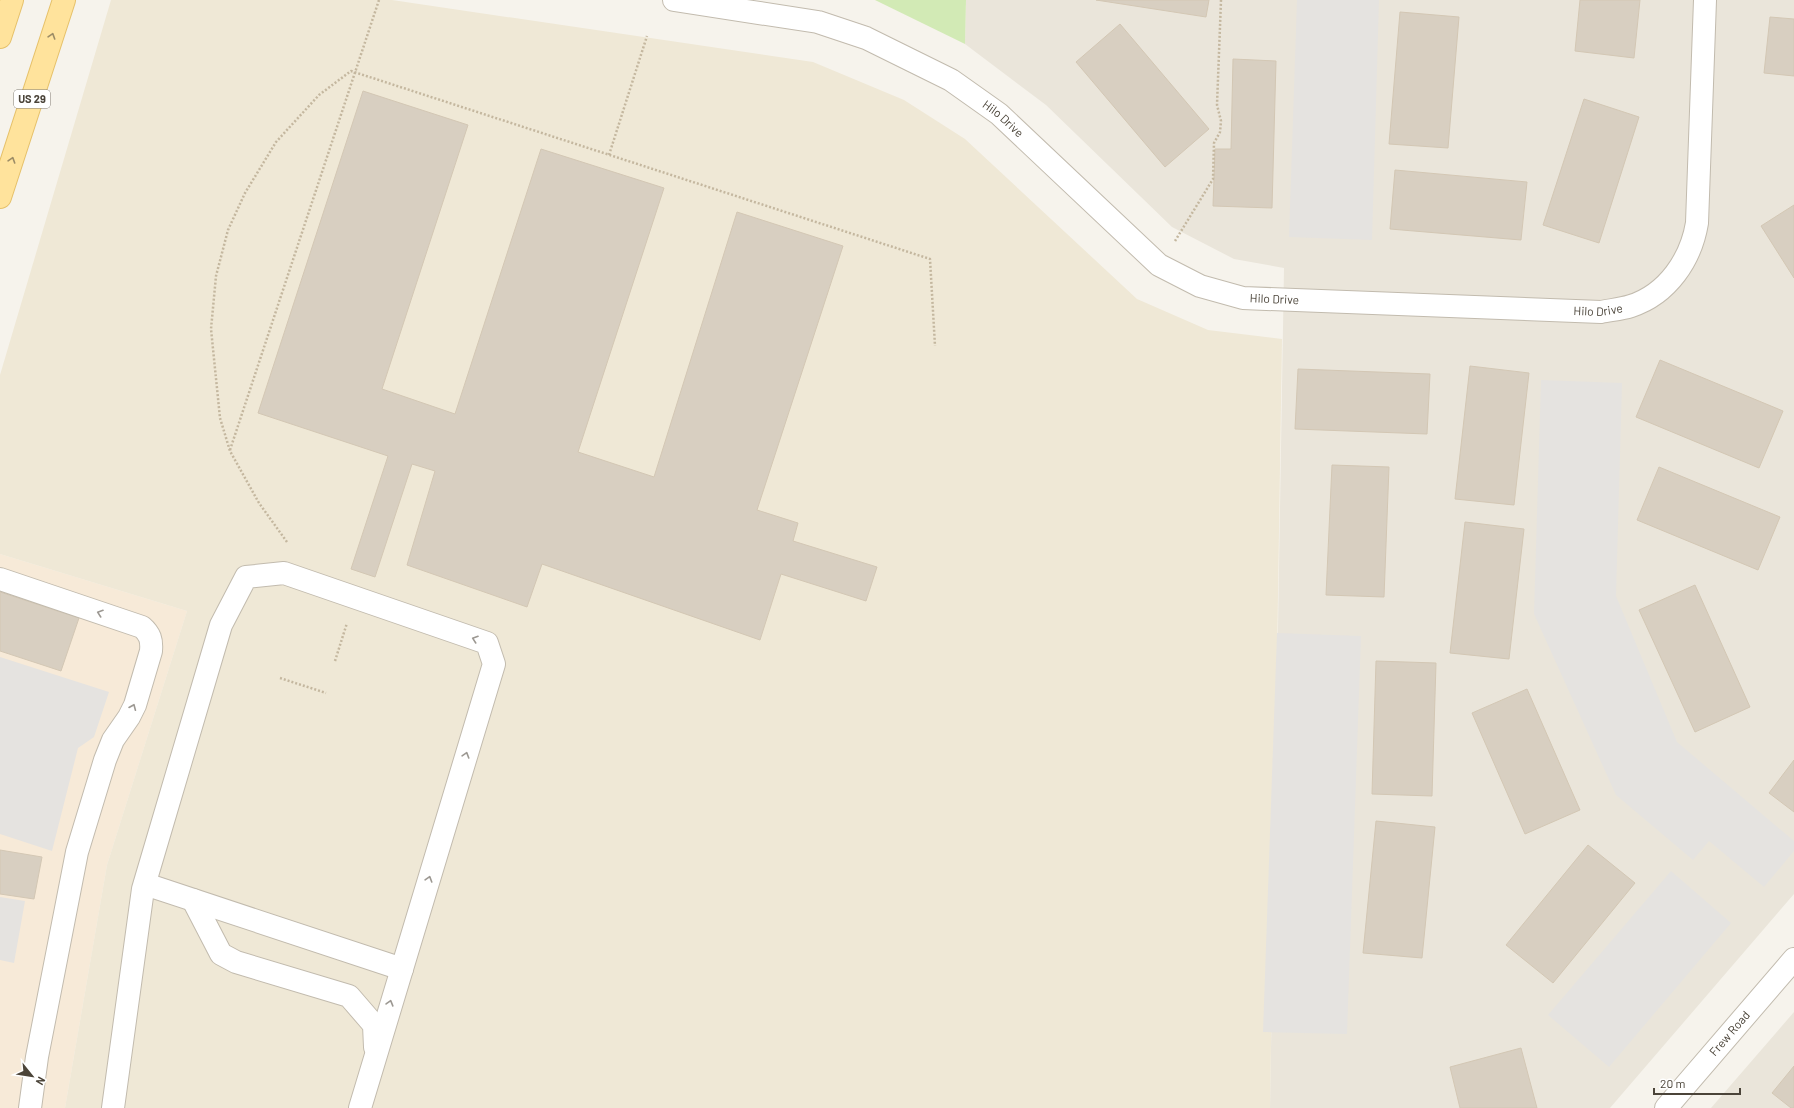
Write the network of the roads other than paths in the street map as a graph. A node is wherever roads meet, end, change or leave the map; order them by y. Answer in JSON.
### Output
{"nodes":[{"id":1,"x":12,"y":0,"type":"edge"},
{"id":2,"x":64,"y":0,"type":"edge"},
{"id":3,"x":674,"y":0,"type":"edge"},
{"id":4,"x":1705,"y":0,"type":"edge"},
{"id":5,"x":0,"y":37,"type":"edge"},
{"id":6,"x":0,"y":197,"type":"edge"},
{"id":7,"x":0,"y":579,"type":"edge"},
{"id":8,"x":145,"y":884,"type":"junction"},
{"id":9,"x":193,"y":900,"type":"junction"},
{"id":10,"x":402,"y":969,"type":"junction"},
{"id":11,"x":1790,"y":973,"type":"edge"},
{"id":12,"x":375,"y":1058,"type":"junction"},
{"id":13,"x":30,"y":1108,"type":"edge"},
{"id":14,"x":113,"y":1108,"type":"edge"},
{"id":15,"x":360,"y":1108,"type":"edge"},
{"id":16,"x":1666,"y":1108,"type":"edge"}],
"edges":[{"from":1,"to":5,"type":"main road"},
{"from":6,"to":2,"type":"main road","number":"US 29","one_way":true},
{"from":3,"to":4,"type":"street","name":"Hilo Drive"},
{"from":13,"to":7,"type":"street","one_way":true},
{"from":8,"to":9,"type":"street"},
{"from":10,"to":8,"type":"street","one_way":true},
{"from":8,"to":14,"type":"street"},
{"from":9,"to":10,"type":"street"},
{"from":9,"to":12,"type":"street"},
{"from":12,"to":10,"type":"street","one_way":true},
{"from":11,"to":16,"type":"street","name":"Frew Road"},
{"from":12,"to":15,"type":"street"}]}
